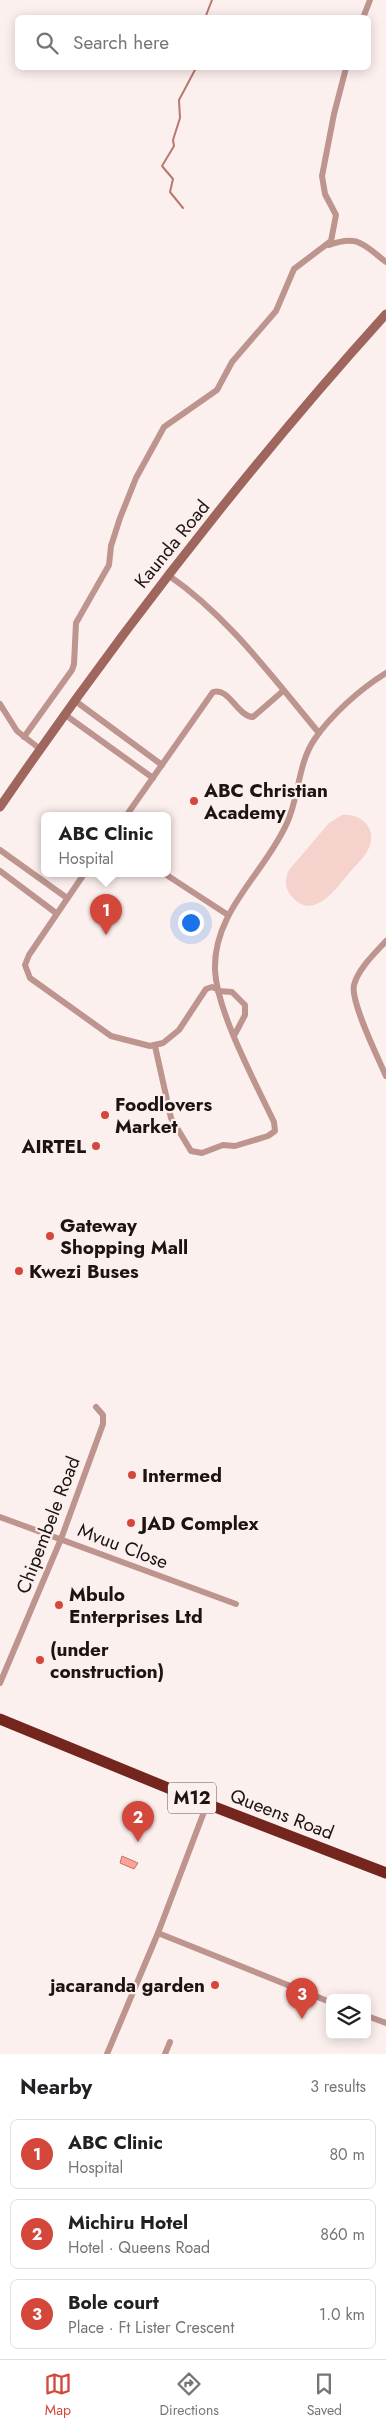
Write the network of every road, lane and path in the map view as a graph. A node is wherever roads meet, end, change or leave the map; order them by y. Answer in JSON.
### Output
{"nodes":[{"id":1,"x":370,"y":0,"type":"edge"},
{"id":2,"x":364,"y":15,"type":"edge"},
{"id":3,"x":345,"y":70,"type":"edge"},
{"id":4,"x":329,"y":245,"type":"junction"},
{"id":5,"x":386,"y":262,"type":"edge"},
{"id":6,"x":386,"y":314,"type":"edge"},
{"id":7,"x":168,"y":575,"type":"junction"},
{"id":8,"x":386,"y":673,"type":"edge"},
{"id":9,"x":284,"y":691,"type":"junction"},
{"id":10,"x":74,"y":700,"type":"junction"},
{"id":11,"x":0,"y":704,"type":"edge"},
{"id":12,"x":64,"y":714,"type":"junction"},
{"id":13,"x":319,"y":733,"type":"junction"},
{"id":14,"x":24,"y":737,"type":"junction"},
{"id":15,"x":40,"y":748,"type":"junction"},
{"id":16,"x":162,"y":764,"type":"junction"},
{"id":17,"x":152,"y":778,"type":"junction"},
{"id":18,"x":0,"y":807,"type":"edge"},
{"id":19,"x":129,"y":812,"type":"edge"},
{"id":20,"x":0,"y":850,"type":"edge"},
{"id":21,"x":0,"y":871,"type":"edge"},
{"id":22,"x":82,"y":877,"type":"edge"},
{"id":23,"x":170,"y":877,"type":"edge"},
{"id":24,"x":67,"y":898,"type":"junction"},
{"id":25,"x":56,"y":913,"type":"junction"},
{"id":26,"x":228,"y":916,"type":"junction"},
{"id":27,"x":386,"y":941,"type":"edge"},
{"id":28,"x":218,"y":990,"type":"junction"},
{"id":29,"x":235,"y":1034,"type":"junction"},
{"id":30,"x":155,"y":1046,"type":"junction"},
{"id":31,"x":386,"y":1076,"type":"edge"},
{"id":32,"x":96,"y":1407,"type":"dead end"},
{"id":33,"x":0,"y":1517,"type":"edge"},
{"id":34,"x":61,"y":1538,"type":"junction"},
{"id":35,"x":236,"y":1604,"type":"dead end"},
{"id":36,"x":0,"y":1683,"type":"edge"},
{"id":37,"x":0,"y":1719,"type":"edge"},
{"id":38,"x":207,"y":1804,"type":"junction"},
{"id":39,"x":386,"y":1873,"type":"edge"},
{"id":40,"x":158,"y":1933,"type":"junction"},
{"id":41,"x":326,"y":2000,"type":"edge"},
{"id":42,"x":371,"y":2017,"type":"edge"},
{"id":43,"x":386,"y":2023,"type":"edge"},
{"id":44,"x":170,"y":2042,"type":"dead end"},
{"id":45,"x":108,"y":2054,"type":"edge"},
{"id":46,"x":165,"y":2054,"type":"edge"}],
"edges":[{"from":1,"to":2,"type":"street"},
{"from":3,"to":4,"type":"street"},
{"from":4,"to":5,"type":"street"},
{"from":4,"to":14,"type":"street"},
{"from":6,"to":7,"type":"main road","name":"Kaunda Road"},
{"from":7,"to":9,"type":"street"},
{"from":7,"to":10,"type":"main road","name":"Kaunda Road"},
{"from":8,"to":13,"type":"street"},
{"from":9,"to":13,"type":"street"},
{"from":9,"to":16,"type":"street"},
{"from":10,"to":12,"type":"main road","name":"Kaunda Road"},
{"from":10,"to":16,"type":"street"},
{"from":11,"to":14,"type":"street"},
{"from":12,"to":15,"type":"main road","name":"Kaunda Road"},
{"from":12,"to":17,"type":"street"},
{"from":13,"to":26,"type":"street"},
{"from":14,"to":15,"type":"street"},
{"from":15,"to":18,"type":"main road","name":"Kaunda Road"},
{"from":16,"to":17,"type":"street"},
{"from":17,"to":19,"type":"street"},
{"from":20,"to":24,"type":"street"},
{"from":21,"to":25,"type":"street"},
{"from":22,"to":24,"type":"street"},
{"from":23,"to":26,"type":"street"},
{"from":24,"to":25,"type":"street"},
{"from":25,"to":30,"type":"street"},
{"from":26,"to":28,"type":"street"},
{"from":27,"to":31,"type":"street"},
{"from":28,"to":29,"type":"street"},
{"from":28,"to":29,"type":"street"},
{"from":28,"to":30,"type":"street"},
{"from":29,"to":30,"type":"street"},
{"from":32,"to":34,"type":"street","name":"Chipembele Road"},
{"from":33,"to":34,"type":"street","name":"Mvuu Close"},
{"from":34,"to":35,"type":"street","name":"Mvuu Close"},
{"from":34,"to":36,"type":"street","name":"Chipembele Road"},
{"from":37,"to":38,"type":"highway","name":"Queens Road","number":"M12"},
{"from":38,"to":39,"type":"highway","name":"Queens Road","number":"M12"},
{"from":38,"to":40,"type":"street"},
{"from":40,"to":41,"type":"street"},
{"from":40,"to":45,"type":"street"},
{"from":42,"to":43,"type":"street"},
{"from":44,"to":46,"type":"street"}]}
